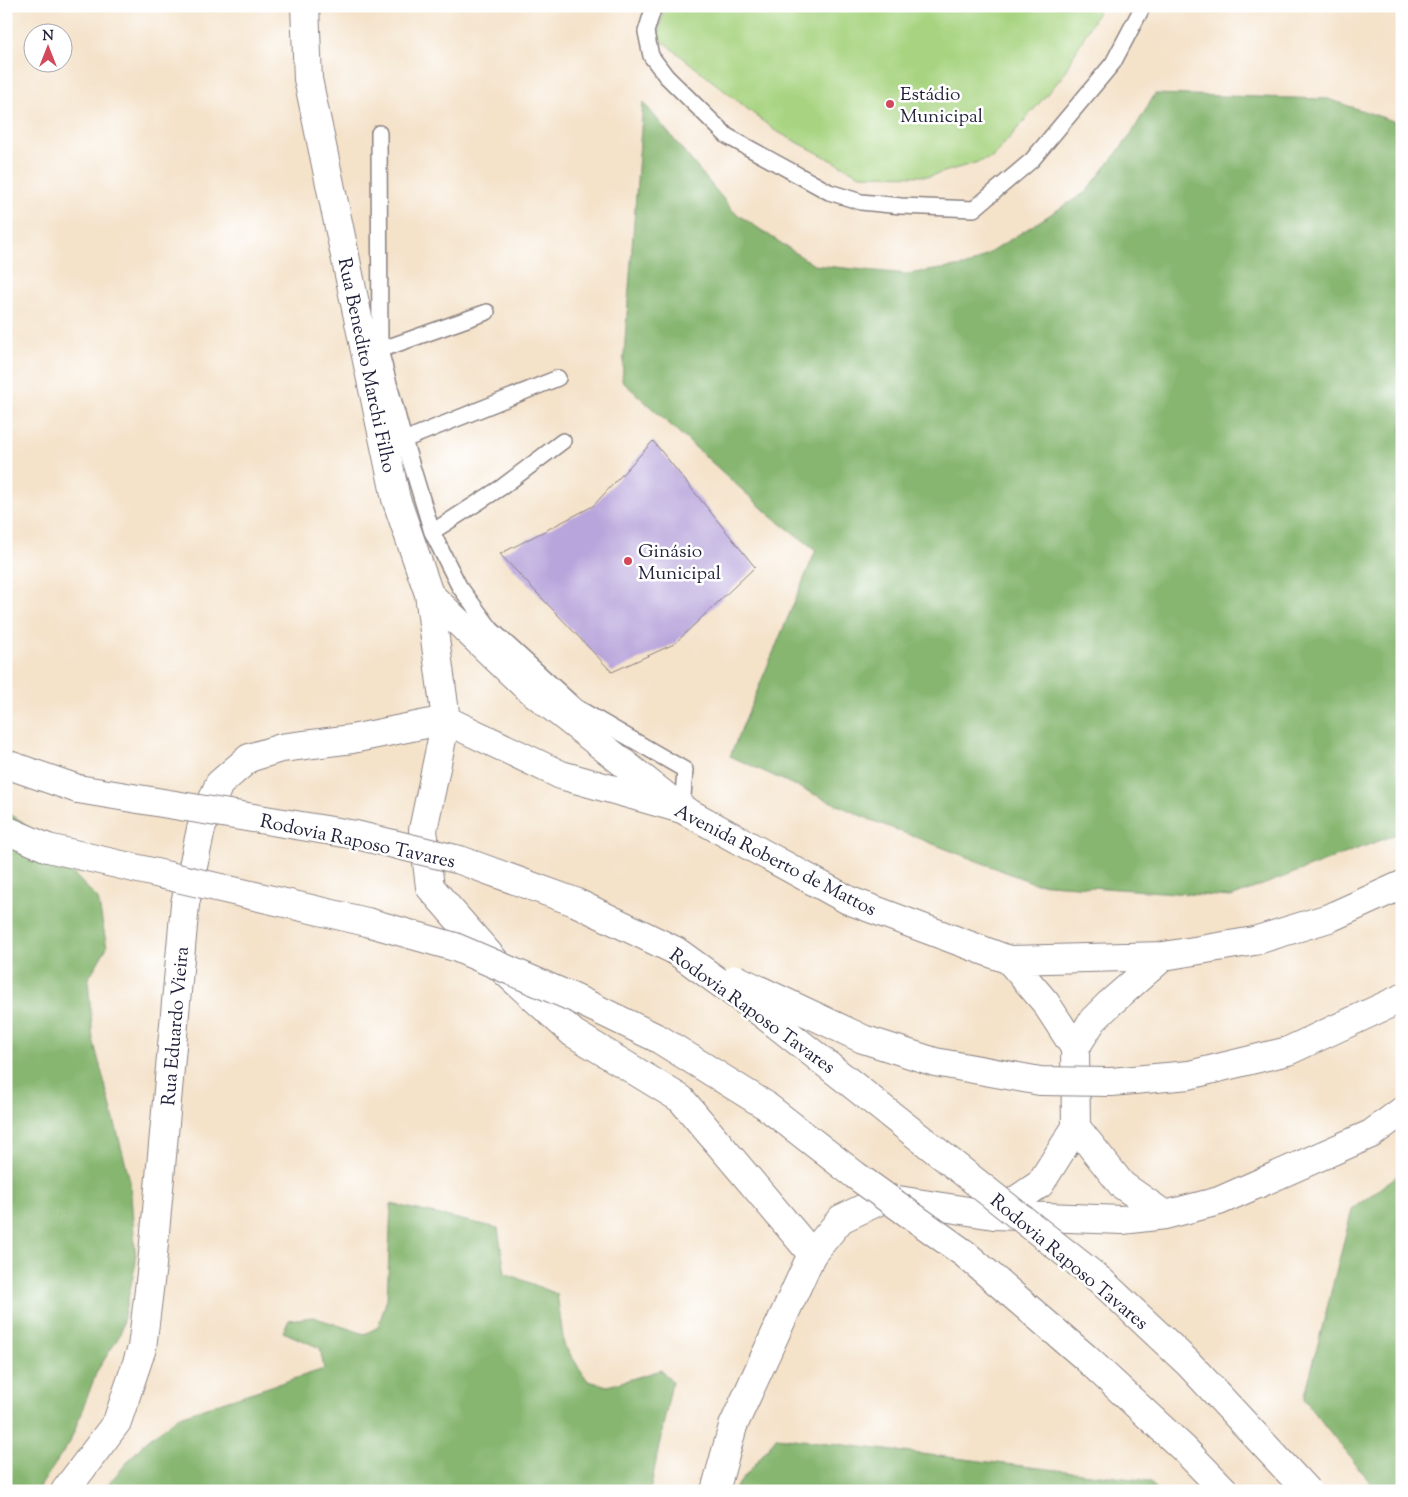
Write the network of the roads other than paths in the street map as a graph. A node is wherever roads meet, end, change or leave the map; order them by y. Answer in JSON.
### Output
{"nodes":[{"id":1,"x":305,"y":6,"type":"edge"},
{"id":2,"x":654,"y":6,"type":"edge"},
{"id":3,"x":1143,"y":6,"type":"edge"},
{"id":4,"x":379,"y":132,"type":"dead end"},
{"id":5,"x":487,"y":312,"type":"dead end"},
{"id":6,"x":380,"y":350,"type":"junction"},
{"id":7,"x":558,"y":378,"type":"dead end"},
{"id":8,"x":404,"y":440,"type":"junction"},
{"id":9,"x":563,"y":441,"type":"dead end"},
{"id":10,"x":432,"y":532,"type":"junction"},
{"id":11,"x":429,"y":594,"type":"junction"},
{"id":12,"x":446,"y":720,"type":"junction"},
{"id":13,"x":6,"y":764,"type":"edge"},
{"id":14,"x":682,"y":809,"type":"junction"},
{"id":15,"x":6,"y":830,"type":"edge"},
{"id":16,"x":1402,"y":885,"type":"edge"},
{"id":17,"x":676,"y":951,"type":"junction"},
{"id":18,"x":1164,"y":956,"type":"junction"},
{"id":19,"x":1009,"y":960,"type":"junction"},
{"id":20,"x":1402,"y":998,"type":"edge"},
{"id":21,"x":1075,"y":1048,"type":"junction"},
{"id":22,"x":1402,"y":1111,"type":"edge"},
{"id":23,"x":1076,"y":1127,"type":"junction"},
{"id":24,"x":994,"y":1216,"type":"junction"},
{"id":25,"x":1165,"y":1216,"type":"junction"},
{"id":26,"x":812,"y":1254,"type":"junction"},
{"id":27,"x":65,"y":1491,"type":"edge"},
{"id":28,"x":715,"y":1491,"type":"edge"},
{"id":29,"x":1225,"y":1491,"type":"edge"},
{"id":30,"x":1307,"y":1491,"type":"edge"}],
"edges":[{"from":1,"to":11,"type":"main road","name":"Rua Benedito Marchi Filho"},
{"from":2,"to":3,"type":"lane"},
{"from":4,"to":6,"type":"lane"},
{"from":5,"to":6,"type":"lane"},
{"from":6,"to":8,"type":"lane"},
{"from":7,"to":8,"type":"lane"},
{"from":8,"to":10,"type":"lane"},
{"from":9,"to":10,"type":"lane"},
{"from":10,"to":14,"type":"lane"},
{"from":11,"to":12,"type":"main road","name":"Rua Benedito Marchi Filho"},
{"from":11,"to":14,"type":"main road"},
{"from":12,"to":14,"type":"main road","name":"Avenida Roberto de Mattos"},
{"from":12,"to":26,"type":"main road","name":"Rua Benedito Marchi Filho"},
{"from":12,"to":27,"type":"main road","name":"Rua Eduardo Vieira"},
{"from":13,"to":17,"type":"main road","name":"Rodovia Raposo Tavares","bridge":true},
{"from":14,"to":19,"type":"main road","name":"Avenida Roberto de Mattos"},
{"from":15,"to":29,"type":"main road","bridge":true},
{"from":16,"to":18,"type":"main road","name":"Avenida Roberto de Mattos"},
{"from":17,"to":20,"type":"main road","bridge":true},
{"from":17,"to":30,"type":"main road","name":"Rodovia Raposo Tavares","bridge":true},
{"from":18,"to":19,"type":"main road","name":"Avenida Roberto de Mattos"},
{"from":18,"to":21,"type":"main road"},
{"from":19,"to":21,"type":"main road"},
{"from":21,"to":23,"type":"main road"},
{"from":22,"to":25,"type":"main road"},
{"from":23,"to":24,"type":"main road"},
{"from":23,"to":25,"type":"main road"},
{"from":24,"to":25,"type":"main road"},
{"from":24,"to":26,"type":"main road"},
{"from":26,"to":28,"type":"main road"}]}
